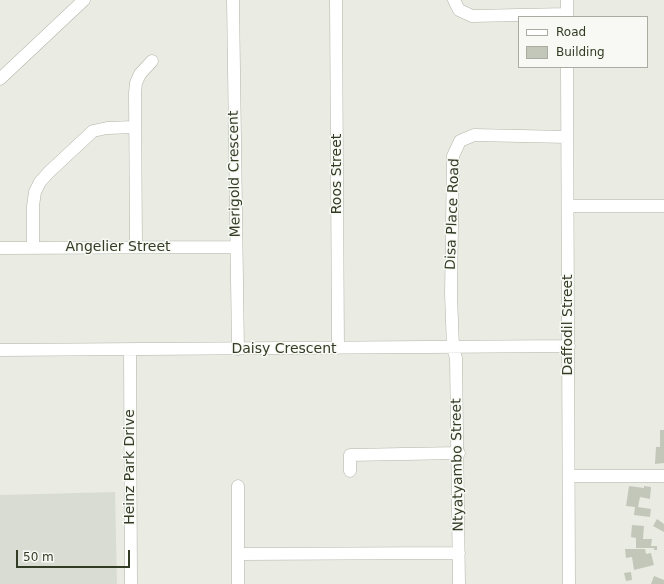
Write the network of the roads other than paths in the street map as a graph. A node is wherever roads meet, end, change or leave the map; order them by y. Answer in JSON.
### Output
{"nodes":[{"id":1,"x":84,"y":0,"type":"edge"},
{"id":2,"x":233,"y":0,"type":"edge"},
{"id":3,"x":336,"y":0,"type":"edge"},
{"id":4,"x":454,"y":0,"type":"edge"},
{"id":5,"x":567,"y":0,"type":"edge"},
{"id":6,"x":567,"y":15,"type":"edge"},
{"id":7,"x":152,"y":61,"type":"dead end"},
{"id":8,"x":567,"y":68,"type":"edge"},
{"id":9,"x":0,"y":79,"type":"edge"},
{"id":10,"x":134,"y":127,"type":"junction"},
{"id":11,"x":567,"y":137,"type":"junction"},
{"id":12,"x":568,"y":206,"type":"junction"},
{"id":13,"x":664,"y":206,"type":"edge"},
{"id":14,"x":136,"y":246,"type":"junction"},
{"id":15,"x":236,"y":247,"type":"junction"},
{"id":16,"x":0,"y":248,"type":"edge"},
{"id":17,"x":33,"y":248,"type":"junction"},
{"id":18,"x":569,"y":346,"type":"junction"},
{"id":19,"x":338,"y":348,"type":"junction"},
{"id":20,"x":453,"y":348,"type":"junction"},
{"id":21,"x":238,"y":349,"type":"junction"},
{"id":22,"x":0,"y":350,"type":"edge"},
{"id":23,"x":130,"y":350,"type":"junction"},
{"id":24,"x":458,"y":453,"type":"junction"},
{"id":25,"x":350,"y":471,"type":"dead end"},
{"id":26,"x":569,"y":476,"type":"junction"},
{"id":27,"x":664,"y":476,"type":"edge"},
{"id":28,"x":238,"y":486,"type":"dead end"},
{"id":29,"x":459,"y":553,"type":"junction"},
{"id":30,"x":238,"y":554,"type":"junction"},
{"id":31,"x":131,"y":584,"type":"edge"},
{"id":32,"x":238,"y":584,"type":"edge"},
{"id":33,"x":459,"y":584,"type":"edge"},
{"id":34,"x":569,"y":584,"type":"edge"}],
"edges":[{"from":1,"to":9,"type":"street"},
{"from":2,"to":15,"type":"street","name":"Merigold Crescent"},
{"from":3,"to":19,"type":"street","name":"Roos Street"},
{"from":4,"to":6,"type":"street"},
{"from":5,"to":6,"type":"street"},
{"from":7,"to":10,"type":"street"},
{"from":8,"to":11,"type":"street","name":"Daffodil Street"},
{"from":10,"to":14,"type":"street"},
{"from":10,"to":17,"type":"street"},
{"from":11,"to":12,"type":"street","name":"Daffodil Street"},
{"from":11,"to":20,"type":"street","name":"Disa Place Road"},
{"from":12,"to":13,"type":"street"},
{"from":12,"to":18,"type":"street","name":"Daffodil Street"},
{"from":14,"to":15,"type":"street","name":"Angelier Street"},
{"from":14,"to":17,"type":"street","name":"Angelier Street"},
{"from":15,"to":21,"type":"street","name":"Merigold Crescent"},
{"from":16,"to":17,"type":"street","name":"Angelier Street"},
{"from":18,"to":20,"type":"street","name":"Daisy Crescent"},
{"from":18,"to":26,"type":"street","name":"Daffodil Street"},
{"from":19,"to":20,"type":"street","name":"Daisy Crescent"},
{"from":19,"to":21,"type":"street","name":"Daisy Crescent"},
{"from":20,"to":24,"type":"street","name":"Ntyatyambo Street"},
{"from":21,"to":23,"type":"street","name":"Daisy Crescent"},
{"from":22,"to":23,"type":"street","name":"Daisy Crescent"},
{"from":23,"to":31,"type":"street","name":"Heinz Park Drive"},
{"from":24,"to":25,"type":"street"},
{"from":24,"to":29,"type":"street","name":"Ntyatyambo Street"},
{"from":26,"to":27,"type":"street"},
{"from":26,"to":34,"type":"street","name":"Daffodil Street"},
{"from":28,"to":30,"type":"street"},
{"from":29,"to":30,"type":"street"},
{"from":29,"to":33,"type":"street","name":"Ntyatyambo Street"},
{"from":30,"to":32,"type":"street"}]}
